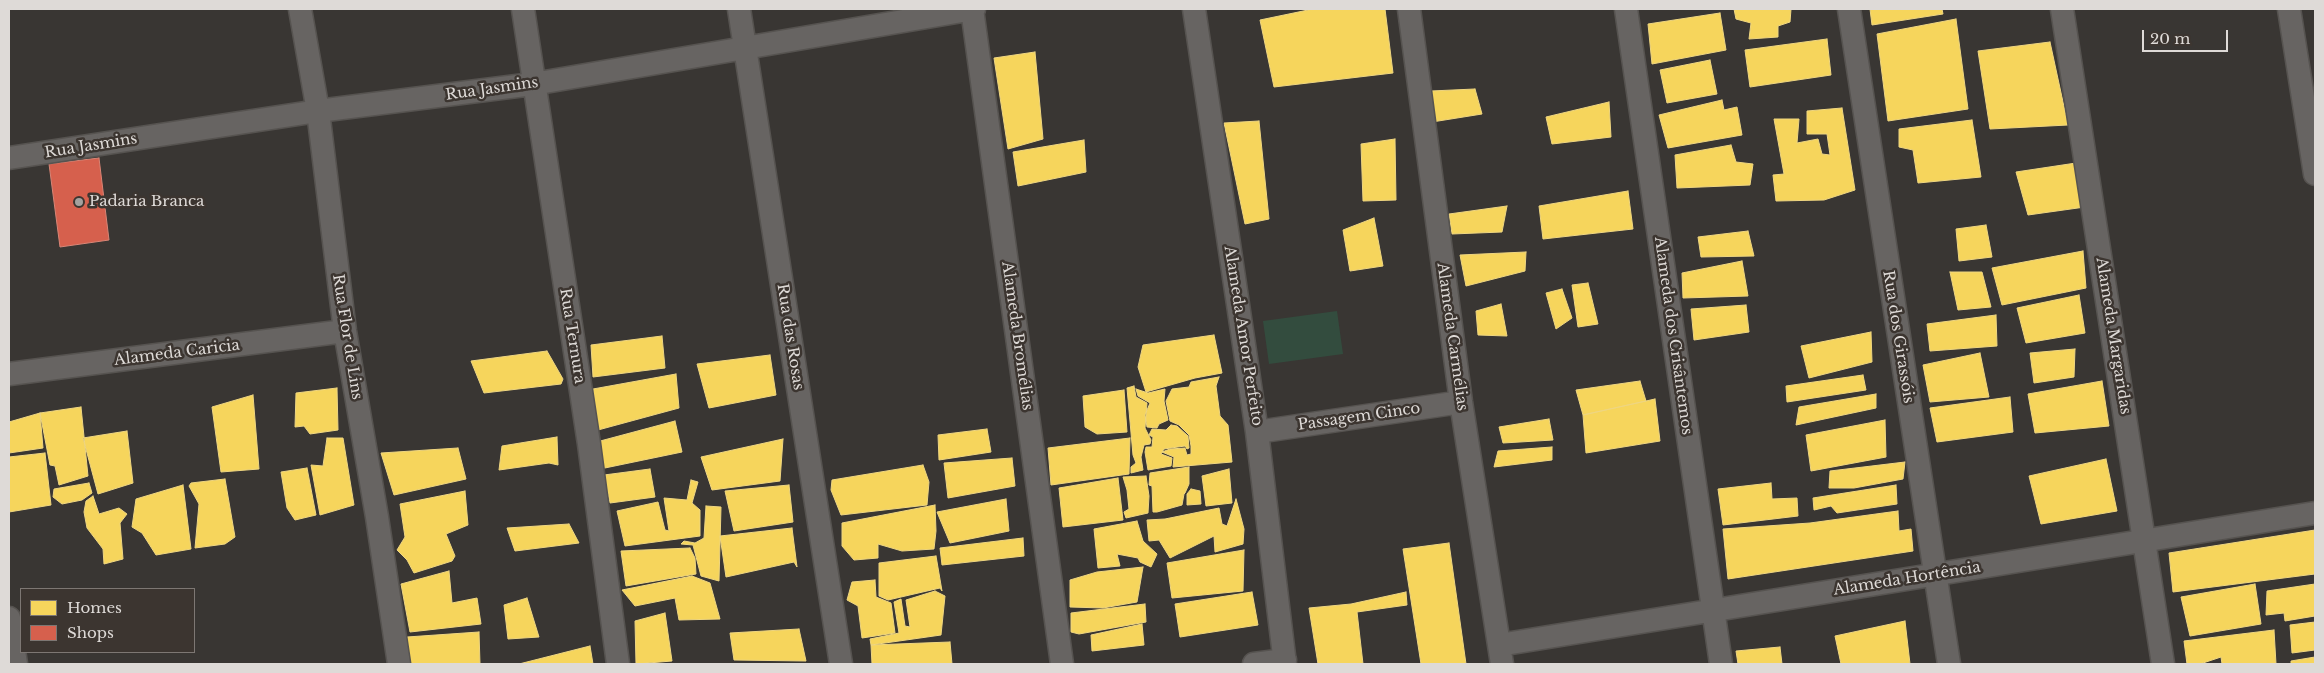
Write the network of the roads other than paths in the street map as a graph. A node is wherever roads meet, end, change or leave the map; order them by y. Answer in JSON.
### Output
{"nodes":[{"id":1,"x":300,"y":9,"type":"edge"},
{"id":2,"x":523,"y":9,"type":"edge"},
{"id":3,"x":739,"y":9,"type":"edge"},
{"id":4,"x":973,"y":9,"type":"edge"},
{"id":5,"x":1194,"y":9,"type":"edge"},
{"id":6,"x":1409,"y":9,"type":"edge"},
{"id":7,"x":1626,"y":9,"type":"edge"},
{"id":8,"x":1849,"y":9,"type":"edge"},
{"id":9,"x":2062,"y":9,"type":"edge"},
{"id":10,"x":2290,"y":9,"type":"edge"},
{"id":11,"x":745,"y":48,"type":"junction"},
{"id":12,"x":533,"y":84,"type":"junction"},
{"id":13,"x":318,"y":111,"type":"junction"},
{"id":14,"x":9,"y":158,"type":"edge"},
{"id":15,"x":2315,"y":174,"type":"edge"},
{"id":16,"x":345,"y":331,"type":"junction"},
{"id":17,"x":9,"y":374,"type":"edge"},
{"id":18,"x":1460,"y":402,"type":"junction"},
{"id":19,"x":1257,"y":432,"type":"junction"},
{"id":20,"x":2315,"y":513,"type":"edge"},
{"id":21,"x":2145,"y":540,"type":"junction"},
{"id":22,"x":1934,"y":574,"type":"junction"},
{"id":23,"x":1713,"y":610,"type":"junction"},
{"id":24,"x":9,"y":618,"type":"edge"},
{"id":25,"x":1500,"y":654,"type":"edge"},
{"id":26,"x":1285,"y":662,"type":"edge"},
{"id":27,"x":16,"y":664,"type":"edge"},
{"id":28,"x":399,"y":664,"type":"edge"},
{"id":29,"x":618,"y":664,"type":"edge"},
{"id":30,"x":841,"y":664,"type":"edge"},
{"id":31,"x":1062,"y":664,"type":"edge"},
{"id":32,"x":1254,"y":664,"type":"edge"},
{"id":33,"x":1721,"y":664,"type":"edge"},
{"id":34,"x":1949,"y":664,"type":"edge"},
{"id":35,"x":2163,"y":664,"type":"edge"}],
"edges":[{"from":1,"to":13,"type":"street","name":"Rua Flor de Lins"},
{"from":2,"to":12,"type":"street","name":"Rua Ternura"},
{"from":3,"to":11,"type":"street","name":"Rua das Rosas"},
{"from":4,"to":11,"type":"street","name":"Rua Jasmins"},
{"from":4,"to":31,"type":"street","name":"Alameda Bromélias"},
{"from":5,"to":19,"type":"street","name":"Alameda Amor Perfeito"},
{"from":6,"to":18,"type":"street","name":"Alameda Carmélias"},
{"from":7,"to":23,"type":"street","name":"Alameda dos Crisântemos"},
{"from":8,"to":22,"type":"street","name":"Rua dos Girassóis"},
{"from":9,"to":21,"type":"street","name":"Alameda Margaridas"},
{"from":10,"to":15,"type":"street"},
{"from":11,"to":12,"type":"street","name":"Rua Jasmins"},
{"from":11,"to":30,"type":"street","name":"Rua das Rosas"},
{"from":12,"to":13,"type":"street","name":"Rua Jasmins"},
{"from":12,"to":29,"type":"street","name":"Rua Ternura"},
{"from":13,"to":14,"type":"street","name":"Rua Jasmins"},
{"from":13,"to":16,"type":"street","name":"Rua Flor de Lins"},
{"from":16,"to":17,"type":"street","name":"Alameda Caricia"},
{"from":16,"to":28,"type":"street","name":"Rua Flor de Lins"},
{"from":18,"to":19,"type":"street","name":"Passagem Cinco"},
{"from":18,"to":25,"type":"street","name":"Alameda Carmélias"},
{"from":19,"to":26,"type":"street","name":"Alameda Amor Perfeito"},
{"from":20,"to":21,"type":"street","name":"Alameda Hortência"},
{"from":21,"to":22,"type":"street","name":"Alameda Hortência"},
{"from":21,"to":35,"type":"street","name":"Alameda Margaridas"},
{"from":22,"to":23,"type":"street","name":"Alameda Hortência"},
{"from":22,"to":34,"type":"street","name":"Rua dos Girassóis"},
{"from":23,"to":25,"type":"street","name":"Alameda Hortência"},
{"from":23,"to":33,"type":"street","name":"Alameda dos Crisântemos"},
{"from":24,"to":27,"type":"street"},
{"from":26,"to":32,"type":"street"}]}
